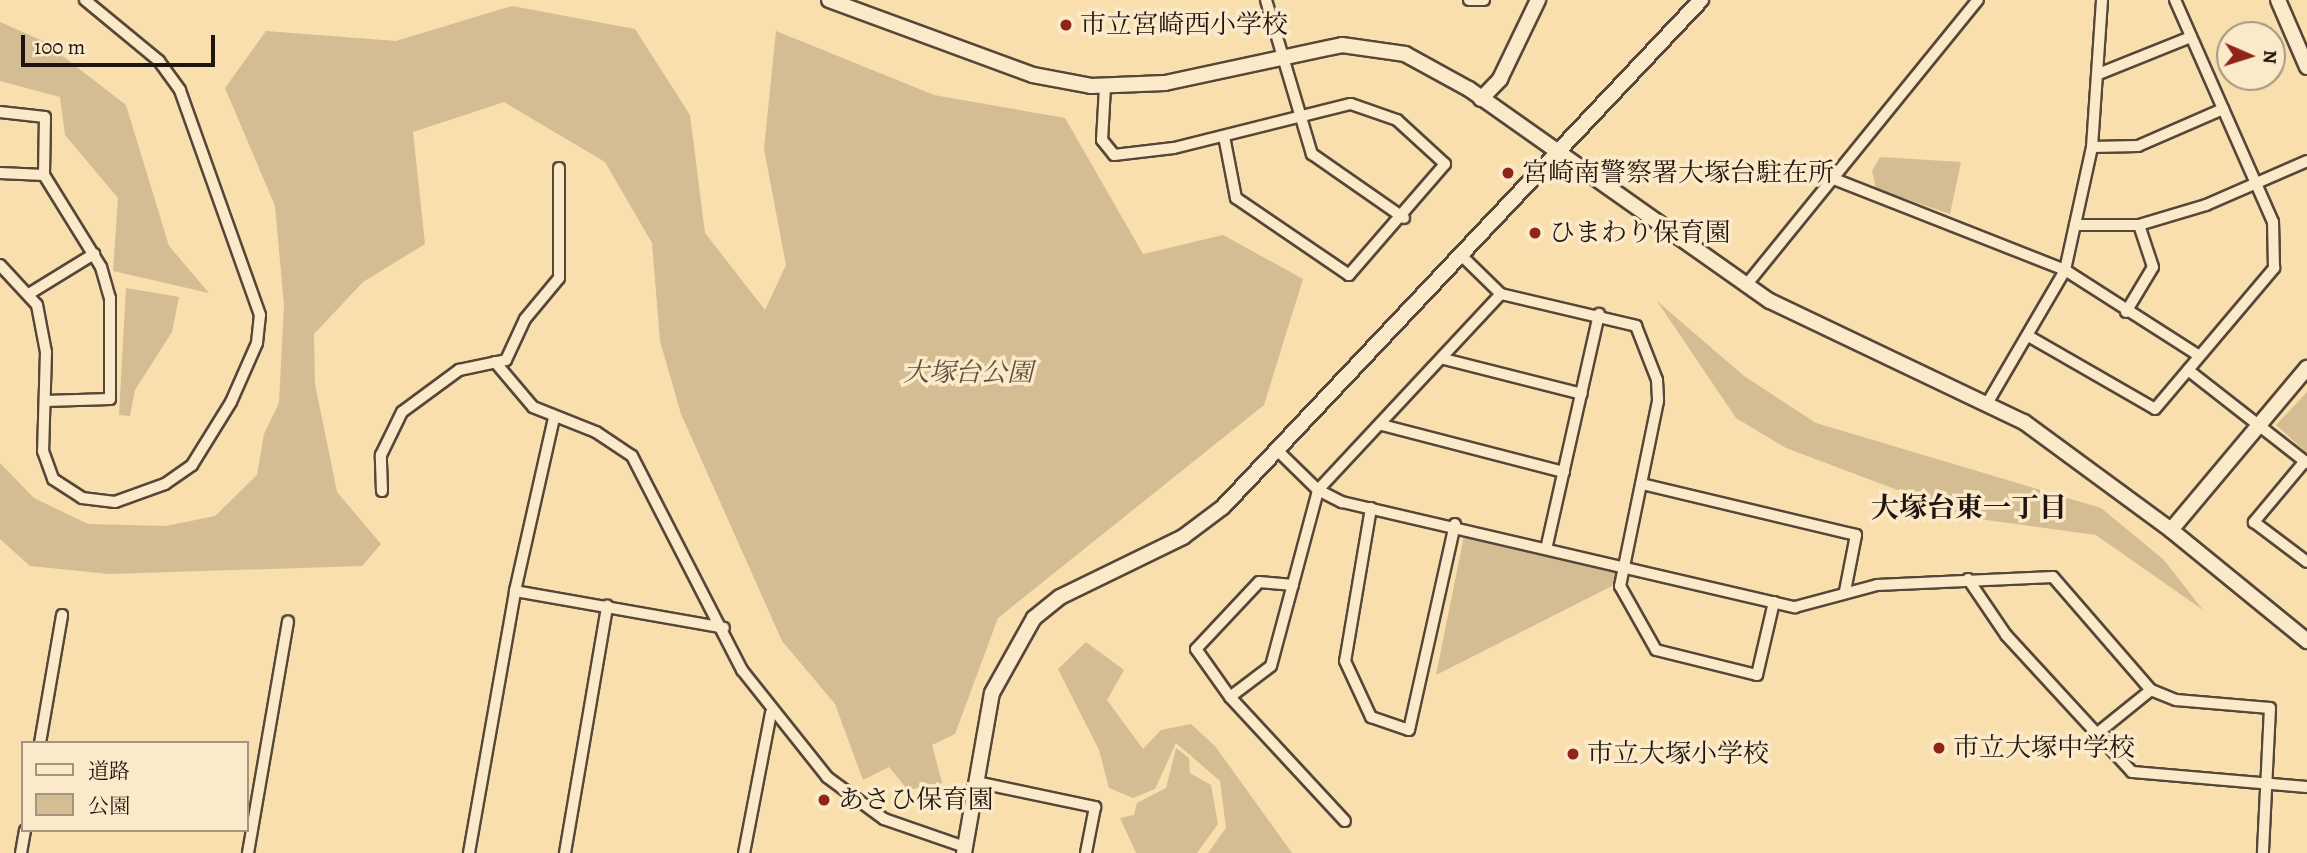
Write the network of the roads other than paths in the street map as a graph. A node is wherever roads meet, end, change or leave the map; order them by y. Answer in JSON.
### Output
{"nodes":[{"id":1,"x":85,"y":0,"type":"edge"},
{"id":2,"x":829,"y":0,"type":"edge"},
{"id":3,"x":1266,"y":0,"type":"edge"},
{"id":4,"x":1469,"y":0,"type":"edge"},
{"id":5,"x":1484,"y":0,"type":"edge"},
{"id":6,"x":1538,"y":0,"type":"edge"},
{"id":7,"x":1701,"y":0,"type":"edge"},
{"id":8,"x":1978,"y":0,"type":"edge"},
{"id":9,"x":2102,"y":0,"type":"edge"},
{"id":10,"x":2175,"y":0,"type":"edge"},
{"id":11,"x":2278,"y":0,"type":"edge"},
{"id":12,"x":2191,"y":37,"type":"junction"},
{"id":13,"x":1280,"y":56,"type":"junction"},
{"id":14,"x":2307,"y":67,"type":"edge"},
{"id":15,"x":2101,"y":73,"type":"junction"},
{"id":16,"x":1105,"y":87,"type":"junction"},
{"id":17,"x":1482,"y":99,"type":"junction"},
{"id":18,"x":2223,"y":109,"type":"junction"},
{"id":19,"x":0,"y":111,"type":"edge"},
{"id":20,"x":1299,"y":112,"type":"junction"},
{"id":21,"x":1224,"y":136,"type":"junction"},
{"id":22,"x":2092,"y":147,"type":"junction"},
{"id":23,"x":1559,"y":154,"type":"junction"},
{"id":24,"x":2307,"y":161,"type":"edge"},
{"id":25,"x":559,"y":168,"type":"dead end"},
{"id":26,"x":0,"y":173,"type":"edge"},
{"id":27,"x":44,"y":175,"type":"junction"},
{"id":28,"x":1834,"y":179,"type":"junction"},
{"id":29,"x":2255,"y":183,"type":"junction"},
{"id":30,"x":1404,"y":218,"type":"junction"},
{"id":31,"x":2075,"y":225,"type":"junction"},
{"id":32,"x":2139,"y":225,"type":"junction"},
{"id":33,"x":94,"y":254,"type":"junction"},
{"id":34,"x":1462,"y":256,"type":"junction"},
{"id":35,"x":0,"y":265,"type":"edge"},
{"id":36,"x":2065,"y":270,"type":"junction"},
{"id":37,"x":1746,"y":284,"type":"junction"},
{"id":38,"x":32,"y":292,"type":"junction"},
{"id":39,"x":1501,"y":294,"type":"junction"},
{"id":40,"x":2126,"y":312,"type":"junction"},
{"id":41,"x":1599,"y":314,"type":"junction"},
{"id":42,"x":2030,"y":337,"type":"junction"},
{"id":43,"x":2198,"y":355,"type":"junction"},
{"id":44,"x":1444,"y":359,"type":"junction"},
{"id":45,"x":495,"y":362,"type":"junction"},
{"id":46,"x":2307,"y":368,"type":"edge"},
{"id":47,"x":2188,"y":370,"type":"junction"},
{"id":48,"x":1582,"y":394,"type":"junction"},
{"id":49,"x":45,"y":401,"type":"junction"},
{"id":50,"x":1988,"y":402,"type":"junction"},
{"id":51,"x":554,"y":418,"type":"junction"},
{"id":52,"x":2261,"y":423,"type":"junction"},
{"id":53,"x":1382,"y":425,"type":"junction"},
{"id":54,"x":1279,"y":451,"type":"junction"},
{"id":55,"x":2306,"y":462,"type":"edge"},
{"id":56,"x":1564,"y":472,"type":"junction"},
{"id":57,"x":1642,"y":484,"type":"junction"},
{"id":58,"x":1318,"y":490,"type":"junction"},
{"id":59,"x":382,"y":491,"type":"dead end"},
{"id":60,"x":1371,"y":508,"type":"junction"},
{"id":61,"x":1455,"y":524,"type":"junction"},
{"id":62,"x":2171,"y":530,"type":"junction"},
{"id":63,"x":1548,"y":544,"type":"junction"},
{"id":64,"x":1624,"y":562,"type":"junction"},
{"id":65,"x":2307,"y":562,"type":"edge"},
{"id":66,"x":1968,"y":579,"type":"junction"},
{"id":67,"x":1293,"y":585,"type":"junction"},
{"id":68,"x":515,"y":591,"type":"junction"},
{"id":69,"x":1845,"y":592,"type":"junction"},
{"id":70,"x":1774,"y":602,"type":"junction"},
{"id":71,"x":607,"y":606,"type":"junction"},
{"id":72,"x":62,"y":615,"type":"dead end"},
{"id":73,"x":288,"y":621,"type":"dead end"},
{"id":74,"x":724,"y":628,"type":"junction"},
{"id":75,"x":2307,"y":641,"type":"edge"},
{"id":76,"x":2151,"y":690,"type":"junction"},
{"id":77,"x":1230,"y":696,"type":"junction"},
{"id":78,"x":771,"y":713,"type":"junction"},
{"id":79,"x":2094,"y":736,"type":"junction"},
{"id":80,"x":40,"y":741,"type":"edge"},
{"id":81,"x":976,"y":782,"type":"junction"},
{"id":82,"x":2264,"y":785,"type":"junction"},
{"id":83,"x":2307,"y":787,"type":"edge"},
{"id":84,"x":1345,"y":821,"type":"dead end"},
{"id":85,"x":25,"y":832,"type":"edge"},
{"id":86,"x":965,"y":850,"type":"edge"},
{"id":87,"x":21,"y":853,"type":"edge"},
{"id":88,"x":248,"y":853,"type":"edge"},
{"id":89,"x":469,"y":853,"type":"edge"},
{"id":90,"x":565,"y":853,"type":"edge"},
{"id":91,"x":744,"y":853,"type":"edge"},
{"id":92,"x":1086,"y":853,"type":"edge"},
{"id":93,"x":2263,"y":853,"type":"edge"}],
"edges":[{"from":1,"to":49,"type":"street"},
{"from":2,"to":16,"type":"street"},
{"from":3,"to":13,"type":"street"},
{"from":4,"to":5,"type":"street"},
{"from":6,"to":17,"type":"street"},
{"from":7,"to":23,"type":"street"},
{"from":8,"to":28,"type":"street"},
{"from":9,"to":15,"type":"street"},
{"from":10,"to":12,"type":"street"},
{"from":11,"to":14,"type":"street"},
{"from":12,"to":15,"type":"street"},
{"from":12,"to":18,"type":"street"},
{"from":13,"to":16,"type":"street"},
{"from":13,"to":17,"type":"street"},
{"from":13,"to":20,"type":"street"},
{"from":15,"to":22,"type":"street"},
{"from":16,"to":21,"type":"street"},
{"from":17,"to":23,"type":"street"},
{"from":18,"to":22,"type":"street"},
{"from":18,"to":29,"type":"street"},
{"from":19,"to":27,"type":"street"},
{"from":20,"to":21,"type":"street"},
{"from":20,"to":30,"type":"street"},
{"from":20,"to":30,"type":"street"},
{"from":21,"to":30,"type":"street"},
{"from":22,"to":31,"type":"street"},
{"from":23,"to":34,"type":"street"},
{"from":23,"to":37,"type":"street"},
{"from":24,"to":29,"type":"street"},
{"from":25,"to":45,"type":"street"},
{"from":26,"to":27,"type":"street"},
{"from":27,"to":33,"type":"street"},
{"from":28,"to":36,"type":"street"},
{"from":28,"to":37,"type":"street"},
{"from":29,"to":32,"type":"street"},
{"from":29,"to":43,"type":"street"},
{"from":31,"to":32,"type":"street"},
{"from":31,"to":36,"type":"street"},
{"from":32,"to":40,"type":"street"},
{"from":33,"to":38,"type":"street"},
{"from":33,"to":49,"type":"street"},
{"from":34,"to":39,"type":"street"},
{"from":34,"to":54,"type":"street"},
{"from":35,"to":38,"type":"street"},
{"from":36,"to":40,"type":"street"},
{"from":36,"to":42,"type":"street"},
{"from":37,"to":50,"type":"street"},
{"from":38,"to":49,"type":"street"},
{"from":39,"to":41,"type":"street"},
{"from":39,"to":44,"type":"street"},
{"from":40,"to":43,"type":"street"},
{"from":41,"to":48,"type":"street"},
{"from":41,"to":57,"type":"street"},
{"from":42,"to":47,"type":"street"},
{"from":42,"to":50,"type":"street"},
{"from":43,"to":47,"type":"street"},
{"from":44,"to":48,"type":"street"},
{"from":44,"to":53,"type":"street"},
{"from":45,"to":51,"type":"street"},
{"from":45,"to":59,"type":"street"},
{"from":46,"to":52,"type":"street"},
{"from":47,"to":52,"type":"street"},
{"from":48,"to":56,"type":"street"},
{"from":50,"to":62,"type":"street"},
{"from":51,"to":68,"type":"street"},
{"from":51,"to":74,"type":"street"},
{"from":52,"to":55,"type":"street"},
{"from":52,"to":62,"type":"street"},
{"from":53,"to":56,"type":"street"},
{"from":53,"to":58,"type":"street"},
{"from":54,"to":58,"type":"street"},
{"from":54,"to":81,"type":"street"},
{"from":55,"to":65,"type":"street"},
{"from":56,"to":63,"type":"street"},
{"from":57,"to":64,"type":"street"},
{"from":57,"to":69,"type":"street"},
{"from":58,"to":60,"type":"street"},
{"from":58,"to":67,"type":"street"},
{"from":60,"to":61,"type":"street"},
{"from":60,"to":61,"type":"street"},
{"from":61,"to":63,"type":"street"},
{"from":62,"to":75,"type":"street"},
{"from":63,"to":64,"type":"street"},
{"from":64,"to":70,"type":"street"},
{"from":64,"to":70,"type":"street"},
{"from":66,"to":69,"type":"street"},
{"from":66,"to":76,"type":"street"},
{"from":66,"to":79,"type":"street"},
{"from":67,"to":77,"type":"street"},
{"from":67,"to":77,"type":"street"},
{"from":68,"to":71,"type":"street"},
{"from":68,"to":89,"type":"street"},
{"from":69,"to":70,"type":"street"},
{"from":71,"to":74,"type":"street"},
{"from":71,"to":90,"type":"street"},
{"from":72,"to":80,"type":"street"},
{"from":73,"to":88,"type":"street"},
{"from":74,"to":78,"type":"street"},
{"from":76,"to":79,"type":"street"},
{"from":76,"to":82,"type":"street"},
{"from":77,"to":84,"type":"street"},
{"from":78,"to":86,"type":"street"},
{"from":78,"to":91,"type":"street"},
{"from":79,"to":82,"type":"street"},
{"from":81,"to":86,"type":"street"},
{"from":81,"to":92,"type":"street"},
{"from":82,"to":83,"type":"street"},
{"from":82,"to":93,"type":"street"},
{"from":85,"to":87,"type":"street"}]}
